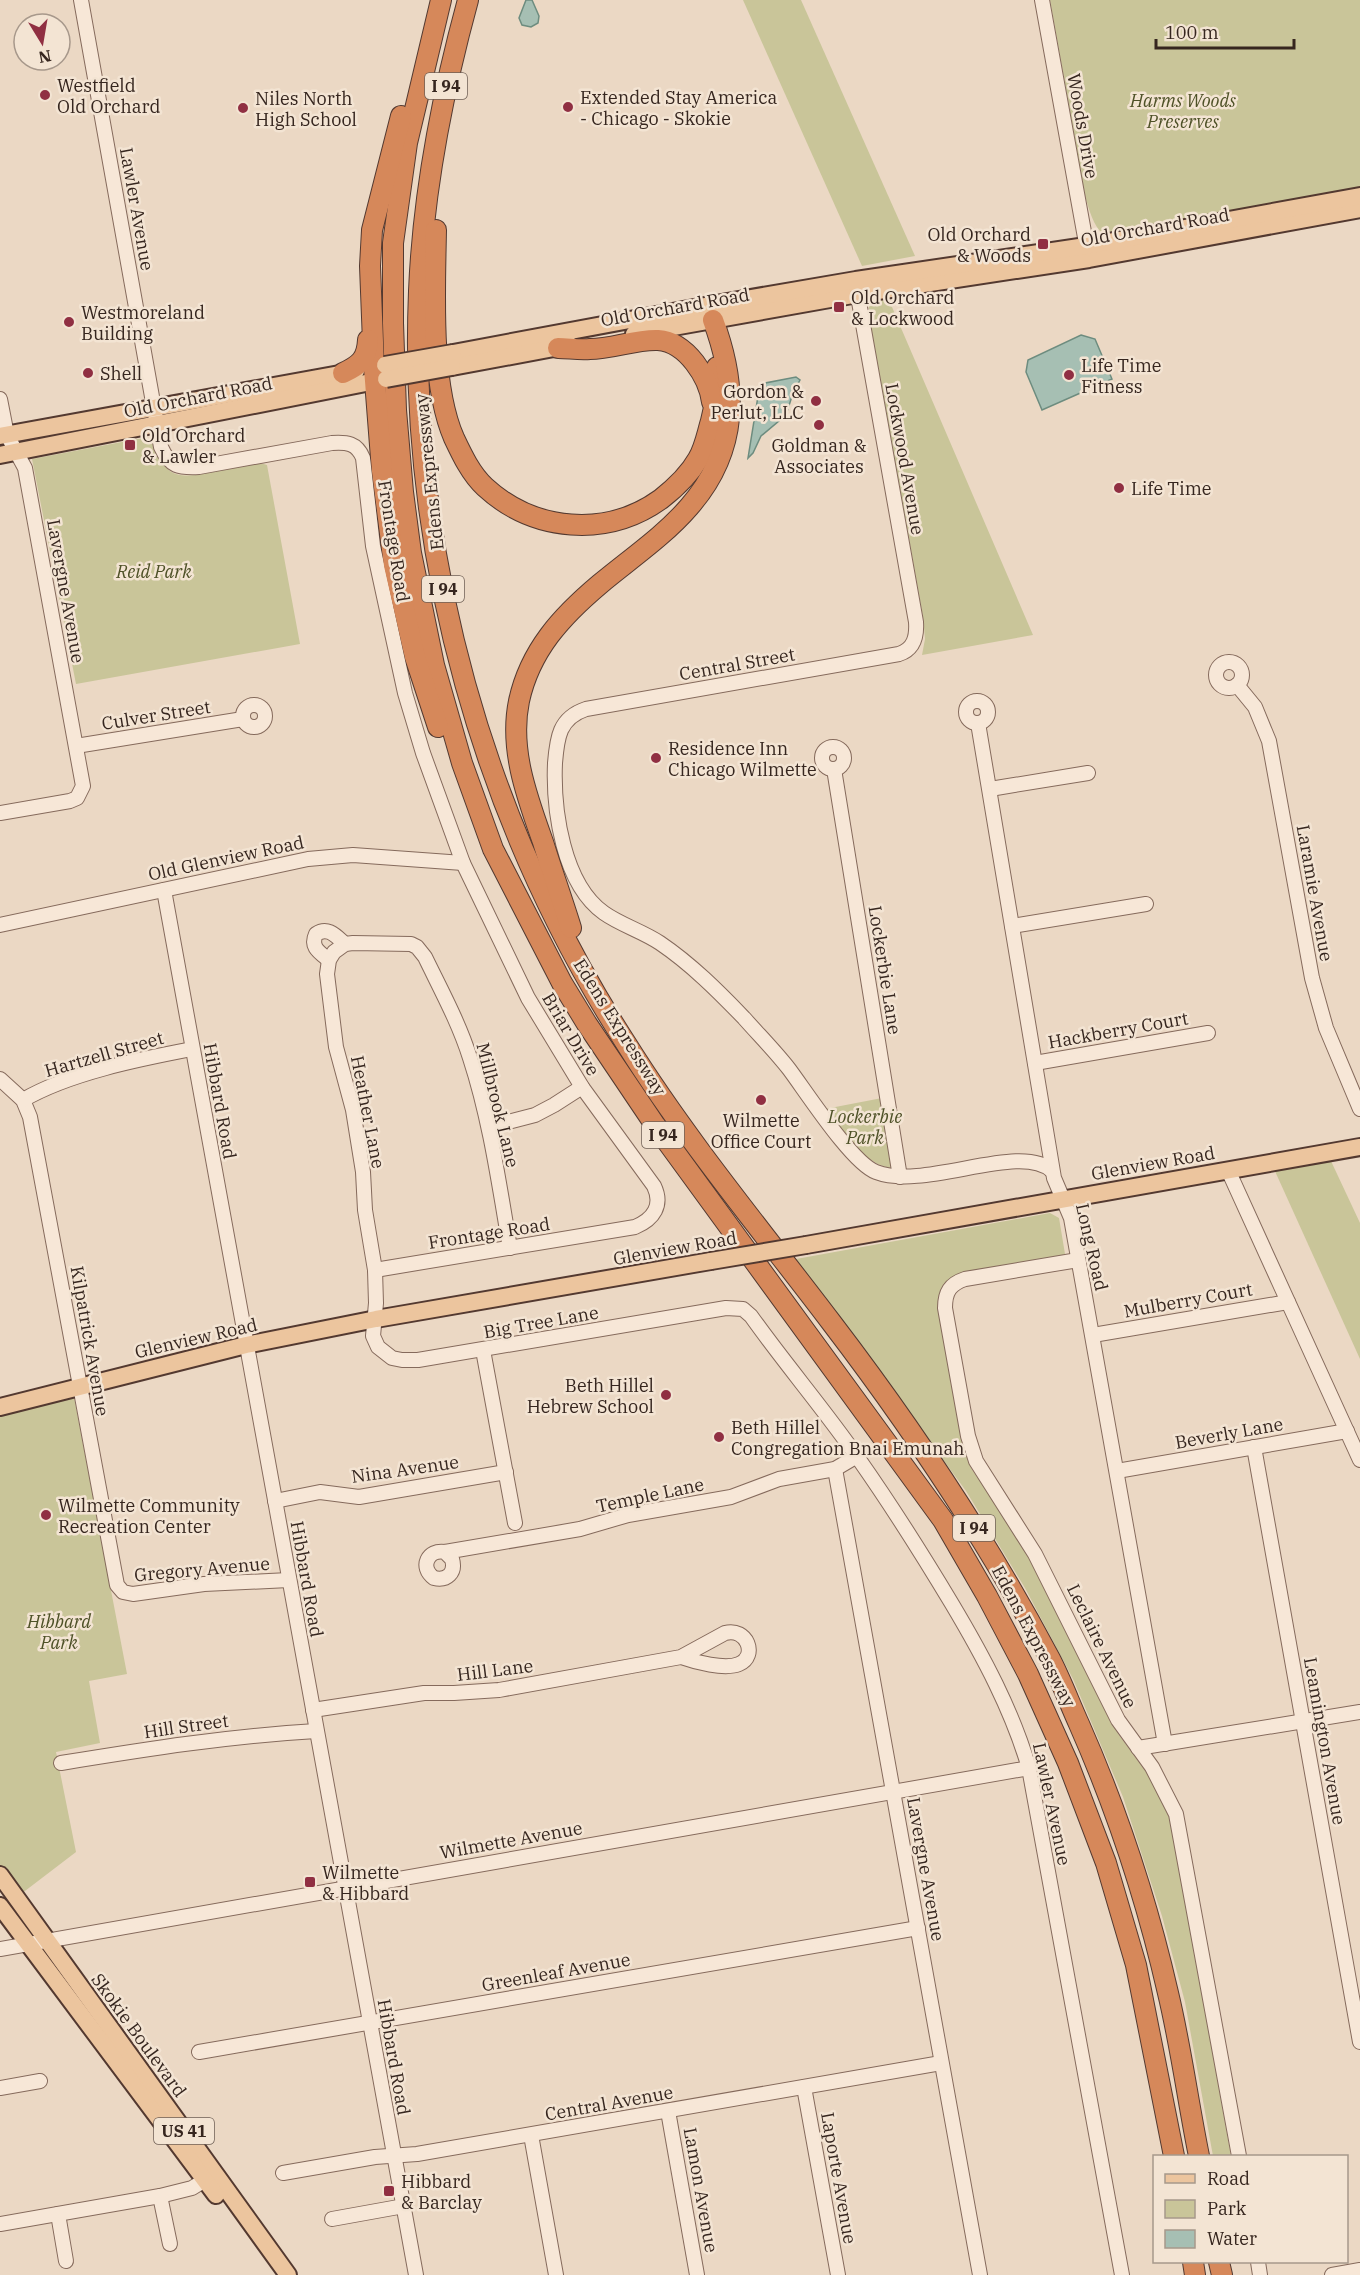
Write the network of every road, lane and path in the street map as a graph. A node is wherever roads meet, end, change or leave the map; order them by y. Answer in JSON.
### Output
{"nodes":[{"id":1,"x":81,"y":0,"type":"edge"},
{"id":2,"x":441,"y":0,"type":"edge"},
{"id":3,"x":468,"y":0,"type":"edge"},
{"id":4,"x":1042,"y":0,"type":"edge"},
{"id":5,"x":430,"y":41,"type":"junction"},
{"id":6,"x":431,"y":174,"type":"junction"},
{"id":7,"x":1360,"y":196,"type":"edge"},
{"id":8,"x":1360,"y":209,"type":"edge"},
{"id":9,"x":1088,"y":252,"type":"junction"},
{"id":10,"x":370,"y":266,"type":"junction"},
{"id":11,"x":857,"y":287,"type":"junction"},
{"id":12,"x":714,"y":320,"type":"junction"},
{"id":13,"x":558,"y":348,"type":"junction"},
{"id":14,"x":452,"y":360,"type":"junction"},
{"id":15,"x":343,"y":373,"type":"junction"},
{"id":16,"x":380,"y":373,"type":"junction"},
{"id":17,"x":0,"y":399,"type":"edge"},
{"id":18,"x":154,"y":407,"type":"junction"},
{"id":19,"x":713,"y":412,"type":"junction"},
{"id":20,"x":158,"y":425,"type":"junction"},
{"id":21,"x":3,"y":436,"type":"edge"},
{"id":22,"x":8,"y":453,"type":"edge"},
{"id":23,"x":913,"y":644,"type":"joint"},
{"id":24,"x":1237,"y":685,"type":"dead end"},
{"id":25,"x":243,"y":719,"type":"dead end"},
{"id":26,"x":978,"y":723,"type":"dead end"},
{"id":27,"x":76,"y":746,"type":"junction"},
{"id":28,"x":834,"y":769,"type":"dead end"},
{"id":29,"x":1088,"y":773,"type":"dead end"},
{"id":30,"x":990,"y":789,"type":"junction"},
{"id":31,"x":0,"y":813,"type":"edge"},
{"id":32,"x":492,"y":849,"type":"junction"},
{"id":33,"x":463,"y":863,"type":"junction"},
{"id":34,"x":164,"y":890,"type":"junction"},
{"id":35,"x":1146,"y":904,"type":"dead end"},
{"id":36,"x":0,"y":925,"type":"edge"},
{"id":37,"x":1012,"y":926,"type":"junction"},
{"id":38,"x":336,"y":952,"type":"junction"},
{"id":39,"x":588,"y":979,"type":"junction"},
{"id":40,"x":1208,"y":1033,"type":"dead end"},
{"id":41,"x":192,"y":1048,"type":"junction"},
{"id":42,"x":1035,"y":1063,"type":"junction"},
{"id":43,"x":0,"y":1079,"type":"edge"},
{"id":44,"x":582,"y":1087,"type":"junction"},
{"id":45,"x":24,"y":1100,"type":"junction"},
{"id":46,"x":1360,"y":1109,"type":"edge"},
{"id":47,"x":489,"y":1127,"type":"junction"},
{"id":48,"x":1360,"y":1147,"type":"edge"},
{"id":49,"x":1228,"y":1170,"type":"junction"},
{"id":50,"x":1053,"y":1171,"type":"junction"},
{"id":51,"x":900,"y":1177,"type":"junction"},
{"id":52,"x":1063,"y":1199,"type":"junction"},
{"id":53,"x":654,"y":1214,"type":"joint"},
{"id":54,"x":510,"y":1248,"type":"junction"},
{"id":55,"x":1078,"y":1260,"type":"junction"},
{"id":56,"x":375,"y":1270,"type":"junction"},
{"id":57,"x":1288,"y":1302,"type":"junction"},
{"id":58,"x":743,"y":1309,"type":"joint"},
{"id":59,"x":376,"y":1319,"type":"junction"},
{"id":60,"x":1093,"y":1335,"type":"junction"},
{"id":61,"x":246,"y":1346,"type":"junction"},
{"id":62,"x":483,"y":1350,"type":"junction"},
{"id":63,"x":80,"y":1386,"type":"junction"},
{"id":64,"x":0,"y":1407,"type":"edge"},
{"id":65,"x":1347,"y":1431,"type":"junction"},
{"id":66,"x":1254,"y":1447,"type":"junction"},
{"id":67,"x":857,"y":1456,"type":"junction"},
{"id":68,"x":1360,"y":1460,"type":"edge"},
{"id":69,"x":835,"y":1469,"type":"junction"},
{"id":70,"x":1117,"y":1471,"type":"junction"},
{"id":71,"x":506,"y":1472,"type":"junction"},
{"id":72,"x":274,"y":1501,"type":"junction"},
{"id":73,"x":515,"y":1523,"type":"dead end"},
{"id":74,"x":445,"y":1552,"type":"dead end"},
{"id":75,"x":289,"y":1580,"type":"junction"},
{"id":76,"x":119,"y":1589,"type":"joint"},
{"id":77,"x":681,"y":1658,"type":"dead end"},
{"id":78,"x":313,"y":1710,"type":"junction"},
{"id":79,"x":1360,"y":1712,"type":"edge"},
{"id":80,"x":1303,"y":1721,"type":"junction"},
{"id":81,"x":316,"y":1731,"type":"junction"},
{"id":82,"x":1165,"y":1744,"type":"junction"},
{"id":83,"x":1137,"y":1748,"type":"junction"},
{"id":84,"x":61,"y":1763,"type":"dead end"},
{"id":85,"x":1029,"y":1768,"type":"junction"},
{"id":86,"x":894,"y":1792,"type":"junction"},
{"id":87,"x":0,"y":1875,"type":"edge"},
{"id":88,"x":345,"y":1887,"type":"junction"},
{"id":89,"x":0,"y":1906,"type":"edge"},
{"id":90,"x":918,"y":1928,"type":"junction"},
{"id":91,"x":47,"y":1940,"type":"junction"},
{"id":92,"x":27,"y":1943,"type":"junction"},
{"id":93,"x":0,"y":1948,"type":"edge"},
{"id":94,"x":370,"y":2023,"type":"junction"},
{"id":95,"x":1360,"y":2042,"type":"edge"},
{"id":96,"x":199,"y":2052,"type":"dead end"},
{"id":97,"x":940,"y":2063,"type":"junction"},
{"id":98,"x":40,"y":2080,"type":"dead end"},
{"id":99,"x":804,"y":2087,"type":"junction"},
{"id":100,"x":0,"y":2088,"type":"edge"},
{"id":101,"x":668,"y":2111,"type":"junction"},
{"id":102,"x":531,"y":2135,"type":"junction"},
{"id":103,"x":1174,"y":2155,"type":"edge"},
{"id":104,"x":1199,"y":2155,"type":"edge"},
{"id":105,"x":1239,"y":2155,"type":"edge"},
{"id":106,"x":394,"y":2156,"type":"junction"},
{"id":107,"x":283,"y":2174,"type":"dead end"},
{"id":108,"x":210,"y":2177,"type":"junction"},
{"id":109,"x":160,"y":2196,"type":"junction"},
{"id":110,"x":404,"y":2206,"type":"junction"},
{"id":111,"x":58,"y":2214,"type":"junction"},
{"id":112,"x":332,"y":2219,"type":"dead end"},
{"id":113,"x":0,"y":2224,"type":"edge"},
{"id":114,"x":170,"y":2244,"type":"dead end"},
{"id":115,"x":66,"y":2262,"type":"dead end"},
{"id":116,"x":1360,"y":2270,"type":"edge"},
{"id":117,"x":276,"y":2275,"type":"edge"},
{"id":118,"x":288,"y":2275,"type":"edge"},
{"id":119,"x":416,"y":2275,"type":"edge"},
{"id":120,"x":556,"y":2275,"type":"edge"},
{"id":121,"x":698,"y":2275,"type":"edge"},
{"id":122,"x":838,"y":2275,"type":"edge"},
{"id":123,"x":980,"y":2275,"type":"edge"},
{"id":124,"x":1122,"y":2275,"type":"edge"},
{"id":125,"x":1332,"y":2275,"type":"edge"}],
"edges":[{"from":1,"to":18,"type":"street","name":"Lawler Avenue"},
{"from":2,"to":5,"type":"highway","name":"Edens Expressway","number":"I 94"},
{"from":3,"to":6,"type":"highway","name":"Edens Expressway","number":"I 94"},
{"from":4,"to":9,"type":"street","name":"Woods Drive"},
{"from":5,"to":10,"type":"highway"},
{"from":5,"to":32,"type":"highway","name":"Edens Expressway","number":"I 94"},
{"from":6,"to":19,"type":"highway"},
{"from":6,"to":39,"type":"highway","name":"Edens Expressway","number":"I 94"},
{"from":7,"to":9,"type":"main road","name":"Old Orchard Road"},
{"from":8,"to":9,"type":"main road","name":"Old Orchard Road"},
{"from":9,"to":11,"type":"main road","name":"Old Orchard Road"},
{"from":10,"to":15,"type":"highway"},
{"from":10,"to":16,"type":"highway"},
{"from":11,"to":12,"type":"main road","name":"Old Orchard Road"},
{"from":11,"to":14,"type":"main road","name":"Old Orchard Road"},
{"from":11,"to":23,"type":"street","name":"Lockwood Avenue"},
{"from":12,"to":13,"type":"main road","name":"Old Orchard Road"},
{"from":12,"to":19,"type":"highway"},
{"from":12,"to":39,"type":"highway"},
{"from":13,"to":14,"type":"main road","name":"Old Orchard Road"},
{"from":13,"to":19,"type":"highway"},
{"from":14,"to":16,"type":"main road","name":"Old Orchard Road","bridge":true},
{"from":15,"to":16,"type":"main road","name":"Old Orchard Road"},
{"from":15,"to":18,"type":"main road","name":"Old Orchard Road"},
{"from":16,"to":20,"type":"main road","name":"Old Orchard Road"},
{"from":16,"to":32,"type":"highway"},
{"from":17,"to":21,"type":"street","name":"Lavergne Avenue"},
{"from":18,"to":20,"type":"street","name":"Lawler Avenue"},
{"from":18,"to":21,"type":"main road","name":"Old Orchard Road"},
{"from":20,"to":22,"type":"main road","name":"Old Orchard Road"},
{"from":20,"to":33,"type":"street","name":"Frontage Road"},
{"from":21,"to":22,"type":"street","name":"Lavergne Avenue"},
{"from":22,"to":27,"type":"street","name":"Lavergne Avenue"},
{"from":23,"to":51,"type":"street","name":"Central Street"},
{"from":24,"to":46,"type":"street","name":"Laramie Avenue"},
{"from":25,"to":27,"type":"street","name":"Culver Street"},
{"from":26,"to":30,"type":"street","name":"Long Road"},
{"from":27,"to":31,"type":"street","name":"Lavergne Avenue"},
{"from":28,"to":51,"type":"street","name":"Lockerbie Lane"},
{"from":29,"to":30,"type":"street"},
{"from":30,"to":37,"type":"street","name":"Long Road"},
{"from":32,"to":103,"type":"highway","name":"Edens Expressway","number":"I 94"},
{"from":33,"to":34,"type":"street","name":"Old Glenview Road"},
{"from":33,"to":44,"type":"street","name":"Briar Drive"},
{"from":34,"to":36,"type":"street","name":"Old Glenview Road"},
{"from":34,"to":41,"type":"street","name":"Hibbard Road"},
{"from":35,"to":37,"type":"street"},
{"from":37,"to":42,"type":"street","name":"Long Road"},
{"from":38,"to":38,"type":"street","name":"Millbrook Lane"},
{"from":38,"to":47,"type":"street","name":"Millbrook Lane"},
{"from":38,"to":56,"type":"street","name":"Heather Lane"},
{"from":39,"to":104,"type":"highway","name":"Edens Expressway","number":"I 94"},
{"from":40,"to":42,"type":"street","name":"Hackberry Court"},
{"from":41,"to":45,"type":"street","name":"Hartzell Street"},
{"from":41,"to":61,"type":"street","name":"Hibbard Road"},
{"from":42,"to":50,"type":"street","name":"Long Road"},
{"from":43,"to":45,"type":"street"},
{"from":44,"to":47,"type":"street"},
{"from":44,"to":53,"type":"street","name":"Briar Drive"},
{"from":45,"to":63,"type":"street","name":"Kilpatrick Avenue"},
{"from":47,"to":54,"type":"street","name":"Millbrook Lane"},
{"from":48,"to":49,"type":"main road","name":"Glenview Road"},
{"from":49,"to":52,"type":"main road","name":"Glenview Road"},
{"from":49,"to":57,"type":"street"},
{"from":50,"to":51,"type":"street"},
{"from":50,"to":52,"type":"street","name":"Long Road"},
{"from":52,"to":55,"type":"street","name":"Long Road"},
{"from":52,"to":59,"type":"main road","name":"Glenview Road","bridge":true},
{"from":53,"to":54,"type":"street","name":"Frontage Road"},
{"from":54,"to":56,"type":"street","name":"Frontage Road"},
{"from":55,"to":60,"type":"street","name":"Long Road"},
{"from":55,"to":83,"type":"street","name":"Leclaire Avenue"},
{"from":56,"to":59,"type":"street"},
{"from":57,"to":60,"type":"street","name":"Mulberry Court"},
{"from":57,"to":65,"type":"street"},
{"from":58,"to":62,"type":"street","name":"Big Tree Lane"},
{"from":58,"to":67,"type":"street","name":"Lawler Avenue"},
{"from":59,"to":61,"type":"main road","name":"Glenview Road"},
{"from":59,"to":62,"type":"street","name":"Big Tree Lane"},
{"from":60,"to":70,"type":"street","name":"Long Road"},
{"from":61,"to":63,"type":"main road","name":"Glenview Road"},
{"from":61,"to":72,"type":"street","name":"Hibbard Road"},
{"from":62,"to":71,"type":"street"},
{"from":63,"to":64,"type":"main road","name":"Glenview Road"},
{"from":63,"to":76,"type":"street","name":"Kilpatrick Avenue"},
{"from":65,"to":66,"type":"street","name":"Beverly Lane"},
{"from":65,"to":68,"type":"street"},
{"from":66,"to":70,"type":"street","name":"Beverly Lane"},
{"from":66,"to":80,"type":"street","name":"Leamington Avenue"},
{"from":67,"to":69,"type":"street","name":"Temple Lane"},
{"from":67,"to":85,"type":"street","name":"Lawler Avenue"},
{"from":69,"to":74,"type":"street","name":"Temple Lane"},
{"from":69,"to":86,"type":"street","name":"Lavergne Avenue"},
{"from":70,"to":82,"type":"street","name":"Long Road"},
{"from":71,"to":72,"type":"street","name":"Nina Avenue"},
{"from":71,"to":73,"type":"street"},
{"from":72,"to":75,"type":"street","name":"Hibbard Road"},
{"from":75,"to":76,"type":"street","name":"Gregory Avenue"},
{"from":75,"to":78,"type":"street","name":"Hibbard Road"},
{"from":77,"to":78,"type":"street","name":"Hill Lane"},
{"from":78,"to":81,"type":"street","name":"Hibbard Road"},
{"from":79,"to":80,"type":"street"},
{"from":80,"to":82,"type":"street"},
{"from":80,"to":95,"type":"street","name":"Leamington Avenue"},
{"from":81,"to":84,"type":"street","name":"Hill Street"},
{"from":81,"to":88,"type":"street","name":"Hibbard Road"},
{"from":82,"to":83,"type":"street"},
{"from":83,"to":105,"type":"street","name":"Leclaire Avenue"},
{"from":85,"to":86,"type":"street","name":"Wilmette Avenue"},
{"from":85,"to":124,"type":"street","name":"Lawler Avenue"},
{"from":86,"to":88,"type":"street","name":"Wilmette Avenue"},
{"from":86,"to":90,"type":"street","name":"Lavergne Avenue"},
{"from":87,"to":91,"type":"main road","name":"Skokie Boulevard","number":"US 41"},
{"from":88,"to":91,"type":"street","name":"Wilmette Avenue"},
{"from":88,"to":94,"type":"street","name":"Hibbard Road"},
{"from":89,"to":92,"type":"main road","name":"Skokie Boulevard","number":"US 41"},
{"from":90,"to":94,"type":"street","name":"Greenleaf Avenue"},
{"from":90,"to":97,"type":"street","name":"Lavergne Avenue"},
{"from":91,"to":92,"type":"street","name":"Wilmette Avenue"},
{"from":91,"to":108,"type":"main road","name":"Skokie Boulevard","number":"US 41"},
{"from":92,"to":93,"type":"street","name":"Wilmette Avenue"},
{"from":92,"to":108,"type":"main road","name":"Skokie Boulevard","number":"US 41"},
{"from":94,"to":96,"type":"street","name":"Greenleaf Avenue"},
{"from":94,"to":106,"type":"street","name":"Hibbard Road"},
{"from":97,"to":99,"type":"street","name":"Central Avenue"},
{"from":97,"to":123,"type":"street","name":"Lavergne Avenue"},
{"from":98,"to":100,"type":"street"},
{"from":99,"to":101,"type":"street","name":"Central Avenue"},
{"from":99,"to":122,"type":"street","name":"Laporte Avenue"},
{"from":101,"to":102,"type":"street","name":"Central Avenue"},
{"from":101,"to":121,"type":"street","name":"Lamon Avenue"},
{"from":102,"to":106,"type":"street","name":"Central Avenue"},
{"from":102,"to":120,"type":"street"},
{"from":106,"to":107,"type":"street","name":"Central Avenue"},
{"from":106,"to":110,"type":"street","name":"Hibbard Road"},
{"from":108,"to":109,"type":"street"},
{"from":108,"to":117,"type":"main road","name":"Skokie Boulevard","number":"US 41"},
{"from":108,"to":118,"type":"main road","name":"Skokie Boulevard","number":"US 41"},
{"from":109,"to":111,"type":"street"},
{"from":109,"to":114,"type":"street"},
{"from":110,"to":112,"type":"street"},
{"from":110,"to":119,"type":"street","name":"Hibbard Road"},
{"from":111,"to":113,"type":"street"},
{"from":111,"to":115,"type":"street"},
{"from":116,"to":125,"type":"street"}]}
